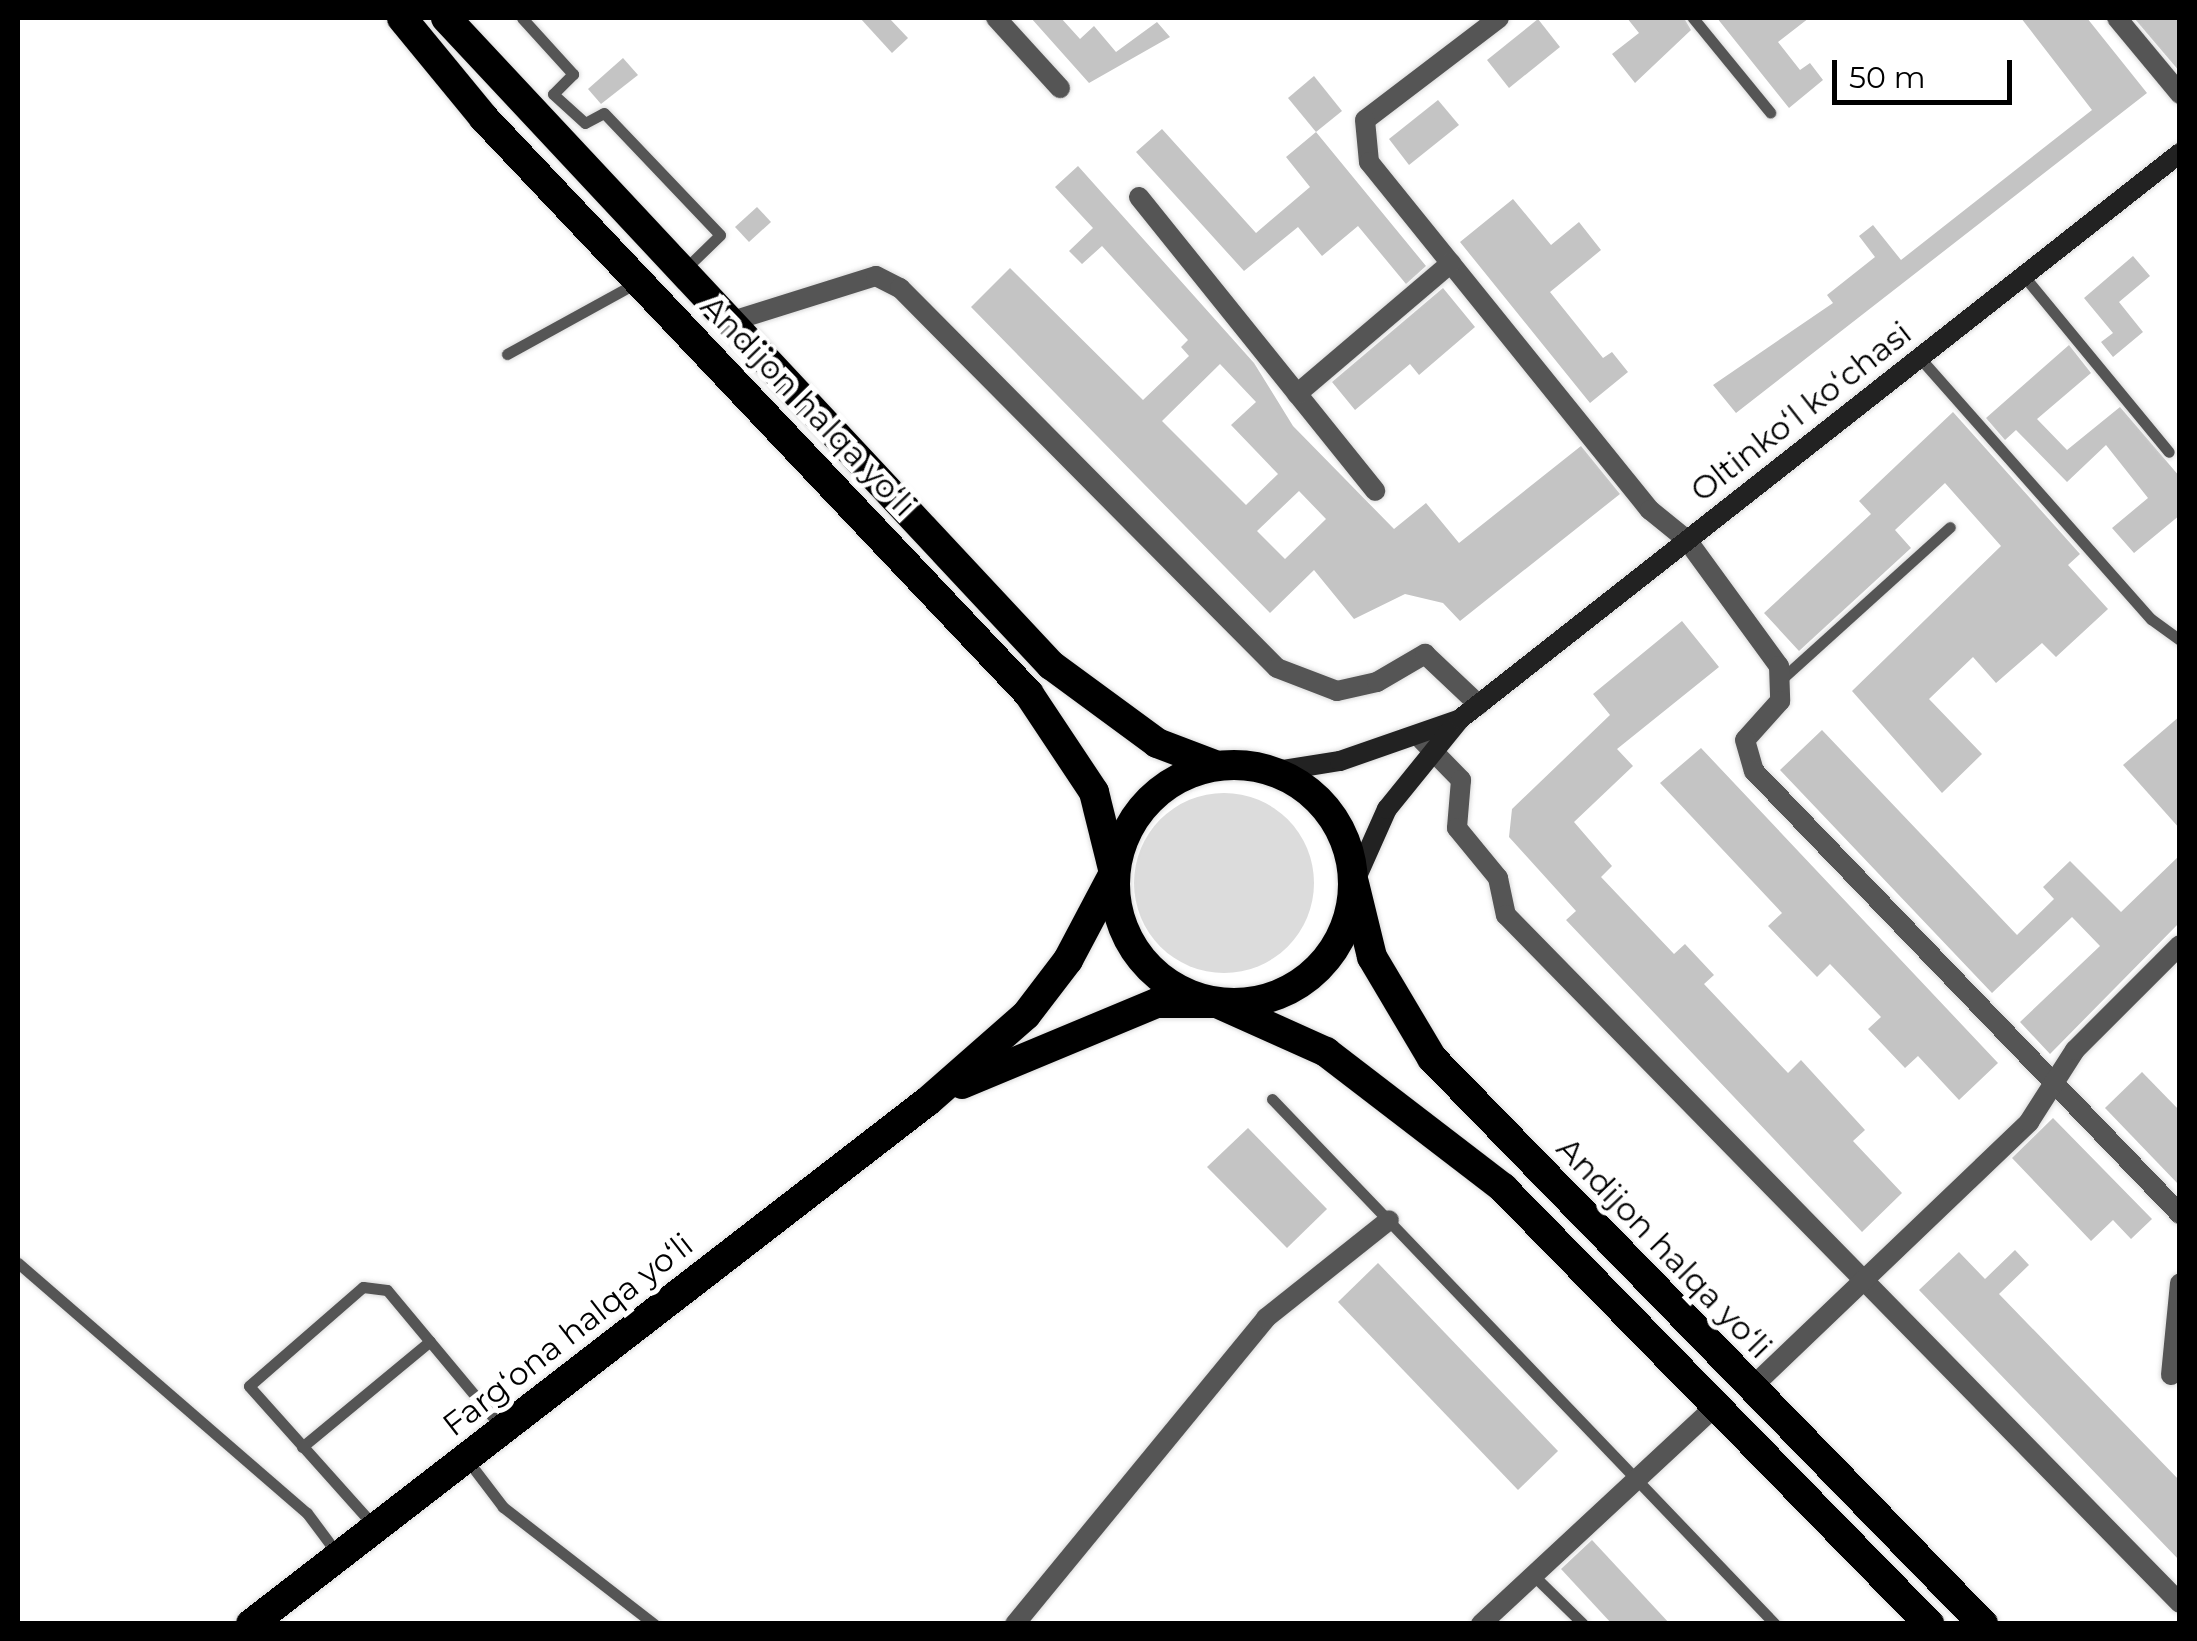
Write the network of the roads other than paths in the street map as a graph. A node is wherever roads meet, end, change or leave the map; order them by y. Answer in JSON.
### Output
{"nodes":[{"id":1,"x":402,"y":18,"type":"edge"},
{"id":2,"x":446,"y":18,"type":"edge"},
{"id":3,"x":522,"y":18,"type":"edge"},
{"id":4,"x":996,"y":18,"type":"edge"},
{"id":5,"x":1500,"y":18,"type":"edge"},
{"id":6,"x":1693,"y":18,"type":"edge"},
{"id":7,"x":2117,"y":18,"type":"edge"},
{"id":8,"x":1060,"y":88,"type":"dead end"},
{"id":9,"x":2180,"y":94,"type":"edge"},
{"id":10,"x":1770,"y":112,"type":"dead end"},
{"id":11,"x":2180,"y":153,"type":"edge"},
{"id":12,"x":1139,"y":197,"type":"dead end"},
{"id":13,"x":1451,"y":263,"type":"junction"},
{"id":14,"x":680,"y":274,"type":"junction"},
{"id":15,"x":2023,"y":275,"type":"junction"},
{"id":16,"x":639,"y":280,"type":"junction"},
{"id":17,"x":726,"y":323,"type":"junction"},
{"id":18,"x":507,"y":354,"type":"dead end"},
{"id":19,"x":1919,"y":357,"type":"junction"},
{"id":20,"x":1297,"y":394,"type":"junction"},
{"id":21,"x":2169,"y":452,"type":"dead end"},
{"id":22,"x":1375,"y":491,"type":"dead end"},
{"id":23,"x":1950,"y":527,"type":"dead end"},
{"id":24,"x":1687,"y":540,"type":"junction"},
{"id":25,"x":2180,"y":640,"type":"edge"},
{"id":26,"x":1784,"y":676,"type":"junction"},
{"id":27,"x":1479,"y":705,"type":"junction"},
{"id":28,"x":1460,"y":719,"type":"junction"},
{"id":29,"x":1417,"y":735,"type":"junction"},
{"id":30,"x":1432,"y":751,"type":"junction"},
{"id":31,"x":1215,"y":765,"type":"junction"},
{"id":32,"x":1277,"y":771,"type":"junction"},
{"id":33,"x":1114,"y":872,"type":"junction"},
{"id":34,"x":1354,"y":883,"type":"junction"},
{"id":35,"x":2180,"y":945,"type":"edge"},
{"id":36,"x":1218,"y":1003,"type":"junction"},
{"id":37,"x":2052,"y":1088,"type":"junction"},
{"id":38,"x":1272,"y":1099,"type":"dead end"},
{"id":39,"x":928,"y":1101,"type":"junction"},
{"id":40,"x":2180,"y":1214,"type":"edge"},
{"id":41,"x":1389,"y":1220,"type":"junction"},
{"id":42,"x":18,"y":1264,"type":"edge"},
{"id":43,"x":1855,"y":1280,"type":"junction"},
{"id":44,"x":2180,"y":1283,"type":"edge"},
{"id":45,"x":430,"y":1340,"type":"junction"},
{"id":46,"x":2171,"y":1376,"type":"dead end"},
{"id":47,"x":1751,"y":1388,"type":"junction"},
{"id":48,"x":1716,"y":1406,"type":"junction"},
{"id":49,"x":503,"y":1429,"type":"junction"},
{"id":50,"x":302,"y":1447,"type":"junction"},
{"id":51,"x":466,"y":1458,"type":"junction"},
{"id":52,"x":1633,"y":1476,"type":"junction"},
{"id":53,"x":375,"y":1527,"type":"junction"},
{"id":54,"x":338,"y":1556,"type":"junction"},
{"id":55,"x":1532,"y":1574,"type":"junction"},
{"id":56,"x":2180,"y":1602,"type":"edge"},
{"id":57,"x":251,"y":1624,"type":"edge"},
{"id":58,"x":654,"y":1624,"type":"edge"},
{"id":59,"x":1015,"y":1624,"type":"edge"},
{"id":60,"x":1481,"y":1624,"type":"edge"},
{"id":61,"x":1582,"y":1624,"type":"edge"},
{"id":62,"x":1776,"y":1624,"type":"edge"},
{"id":63,"x":1929,"y":1624,"type":"edge"},
{"id":64,"x":1983,"y":1624,"type":"edge"}],
"edges":[{"from":1,"to":16,"type":"highway","name":"Andijon halqa yo‘li"},
{"from":2,"to":14,"type":"highway","name":"Andijon halqa yo‘li"},
{"from":3,"to":14,"type":"lane"},
{"from":4,"to":8,"type":"street"},
{"from":5,"to":13,"type":"street"},
{"from":6,"to":10,"type":"lane"},
{"from":7,"to":9,"type":"street"},
{"from":11,"to":15,"type":"main road","name":"Oltinkoʻl koʻchasi"},
{"from":12,"to":20,"type":"street"},
{"from":13,"to":20,"type":"street"},
{"from":13,"to":24,"type":"street"},
{"from":14,"to":17,"type":"highway","name":"Andijon halqa yo‘li"},
{"from":15,"to":19,"type":"main road","name":"Oltinkoʻl koʻchasi"},
{"from":15,"to":21,"type":"lane"},
{"from":16,"to":18,"type":"lane"},
{"from":16,"to":33,"type":"highway","name":"Andijon halqa yo‘li"},
{"from":17,"to":27,"type":"street"},
{"from":17,"to":31,"type":"highway","name":"Andijon halqa yo‘li"},
{"from":19,"to":24,"type":"main road","name":"Oltinkoʻl koʻchasi"},
{"from":19,"to":25,"type":"lane"},
{"from":20,"to":22,"type":"street"},
{"from":23,"to":26,"type":"lane"},
{"from":24,"to":26,"type":"street"},
{"from":24,"to":27,"type":"main road","name":"Oltinkoʻl koʻchasi"},
{"from":26,"to":37,"type":"street"},
{"from":27,"to":28,"type":"main road","name":"Oltinkoʻl koʻchasi"},
{"from":28,"to":29,"type":"main road","name":"Oltinkoʻl koʻchasi"},
{"from":28,"to":30,"type":"main road","name":"Oltinkoʻl koʻchasi"},
{"from":29,"to":30,"type":"street"},
{"from":29,"to":32,"type":"main road","name":"Oltinkoʻl koʻchasi"},
{"from":30,"to":34,"type":"main road","name":"Oltinkoʻl koʻchasi"},
{"from":30,"to":43,"type":"street"},
{"from":31,"to":32,"type":"highway"},
{"from":31,"to":33,"type":"highway"},
{"from":32,"to":34,"type":"highway"},
{"from":33,"to":36,"type":"highway"},
{"from":33,"to":39,"type":"highway","name":"Farg‘ona halqa yo‘li"},
{"from":34,"to":36,"type":"highway"},
{"from":34,"to":47,"type":"highway","name":"Andijon halqa yo‘li"},
{"from":35,"to":37,"type":"street"},
{"from":36,"to":39,"type":"highway","name":"Farg‘ona halqa yo‘li"},
{"from":36,"to":48,"type":"highway"},
{"from":37,"to":40,"type":"street"},
{"from":37,"to":43,"type":"street"},
{"from":38,"to":41,"type":"lane"},
{"from":39,"to":49,"type":"highway","name":"Farg‘ona halqa yo‘li"},
{"from":41,"to":52,"type":"lane"},
{"from":41,"to":59,"type":"street"},
{"from":42,"to":54,"type":"lane"},
{"from":43,"to":47,"type":"street"},
{"from":43,"to":56,"type":"street"},
{"from":44,"to":46,"type":"street"},
{"from":45,"to":49,"type":"lane"},
{"from":45,"to":50,"type":"lane"},
{"from":45,"to":50,"type":"lane"},
{"from":47,"to":64,"type":"highway","name":"Andijon halqa yo‘li"},
{"from":48,"to":52,"type":"street"},
{"from":48,"to":63,"type":"highway"},
{"from":49,"to":51,"type":"highway","name":"Farg‘ona halqa yo‘li"},
{"from":50,"to":53,"type":"lane"},
{"from":51,"to":53,"type":"highway","name":"Farg‘ona halqa yo‘li"},
{"from":51,"to":58,"type":"lane"},
{"from":52,"to":55,"type":"street"},
{"from":52,"to":62,"type":"lane"},
{"from":53,"to":54,"type":"highway","name":"Farg‘ona halqa yo‘li"},
{"from":54,"to":57,"type":"highway","name":"Farg‘ona halqa yo‘li"},
{"from":55,"to":60,"type":"street"},
{"from":55,"to":61,"type":"lane"}]}
